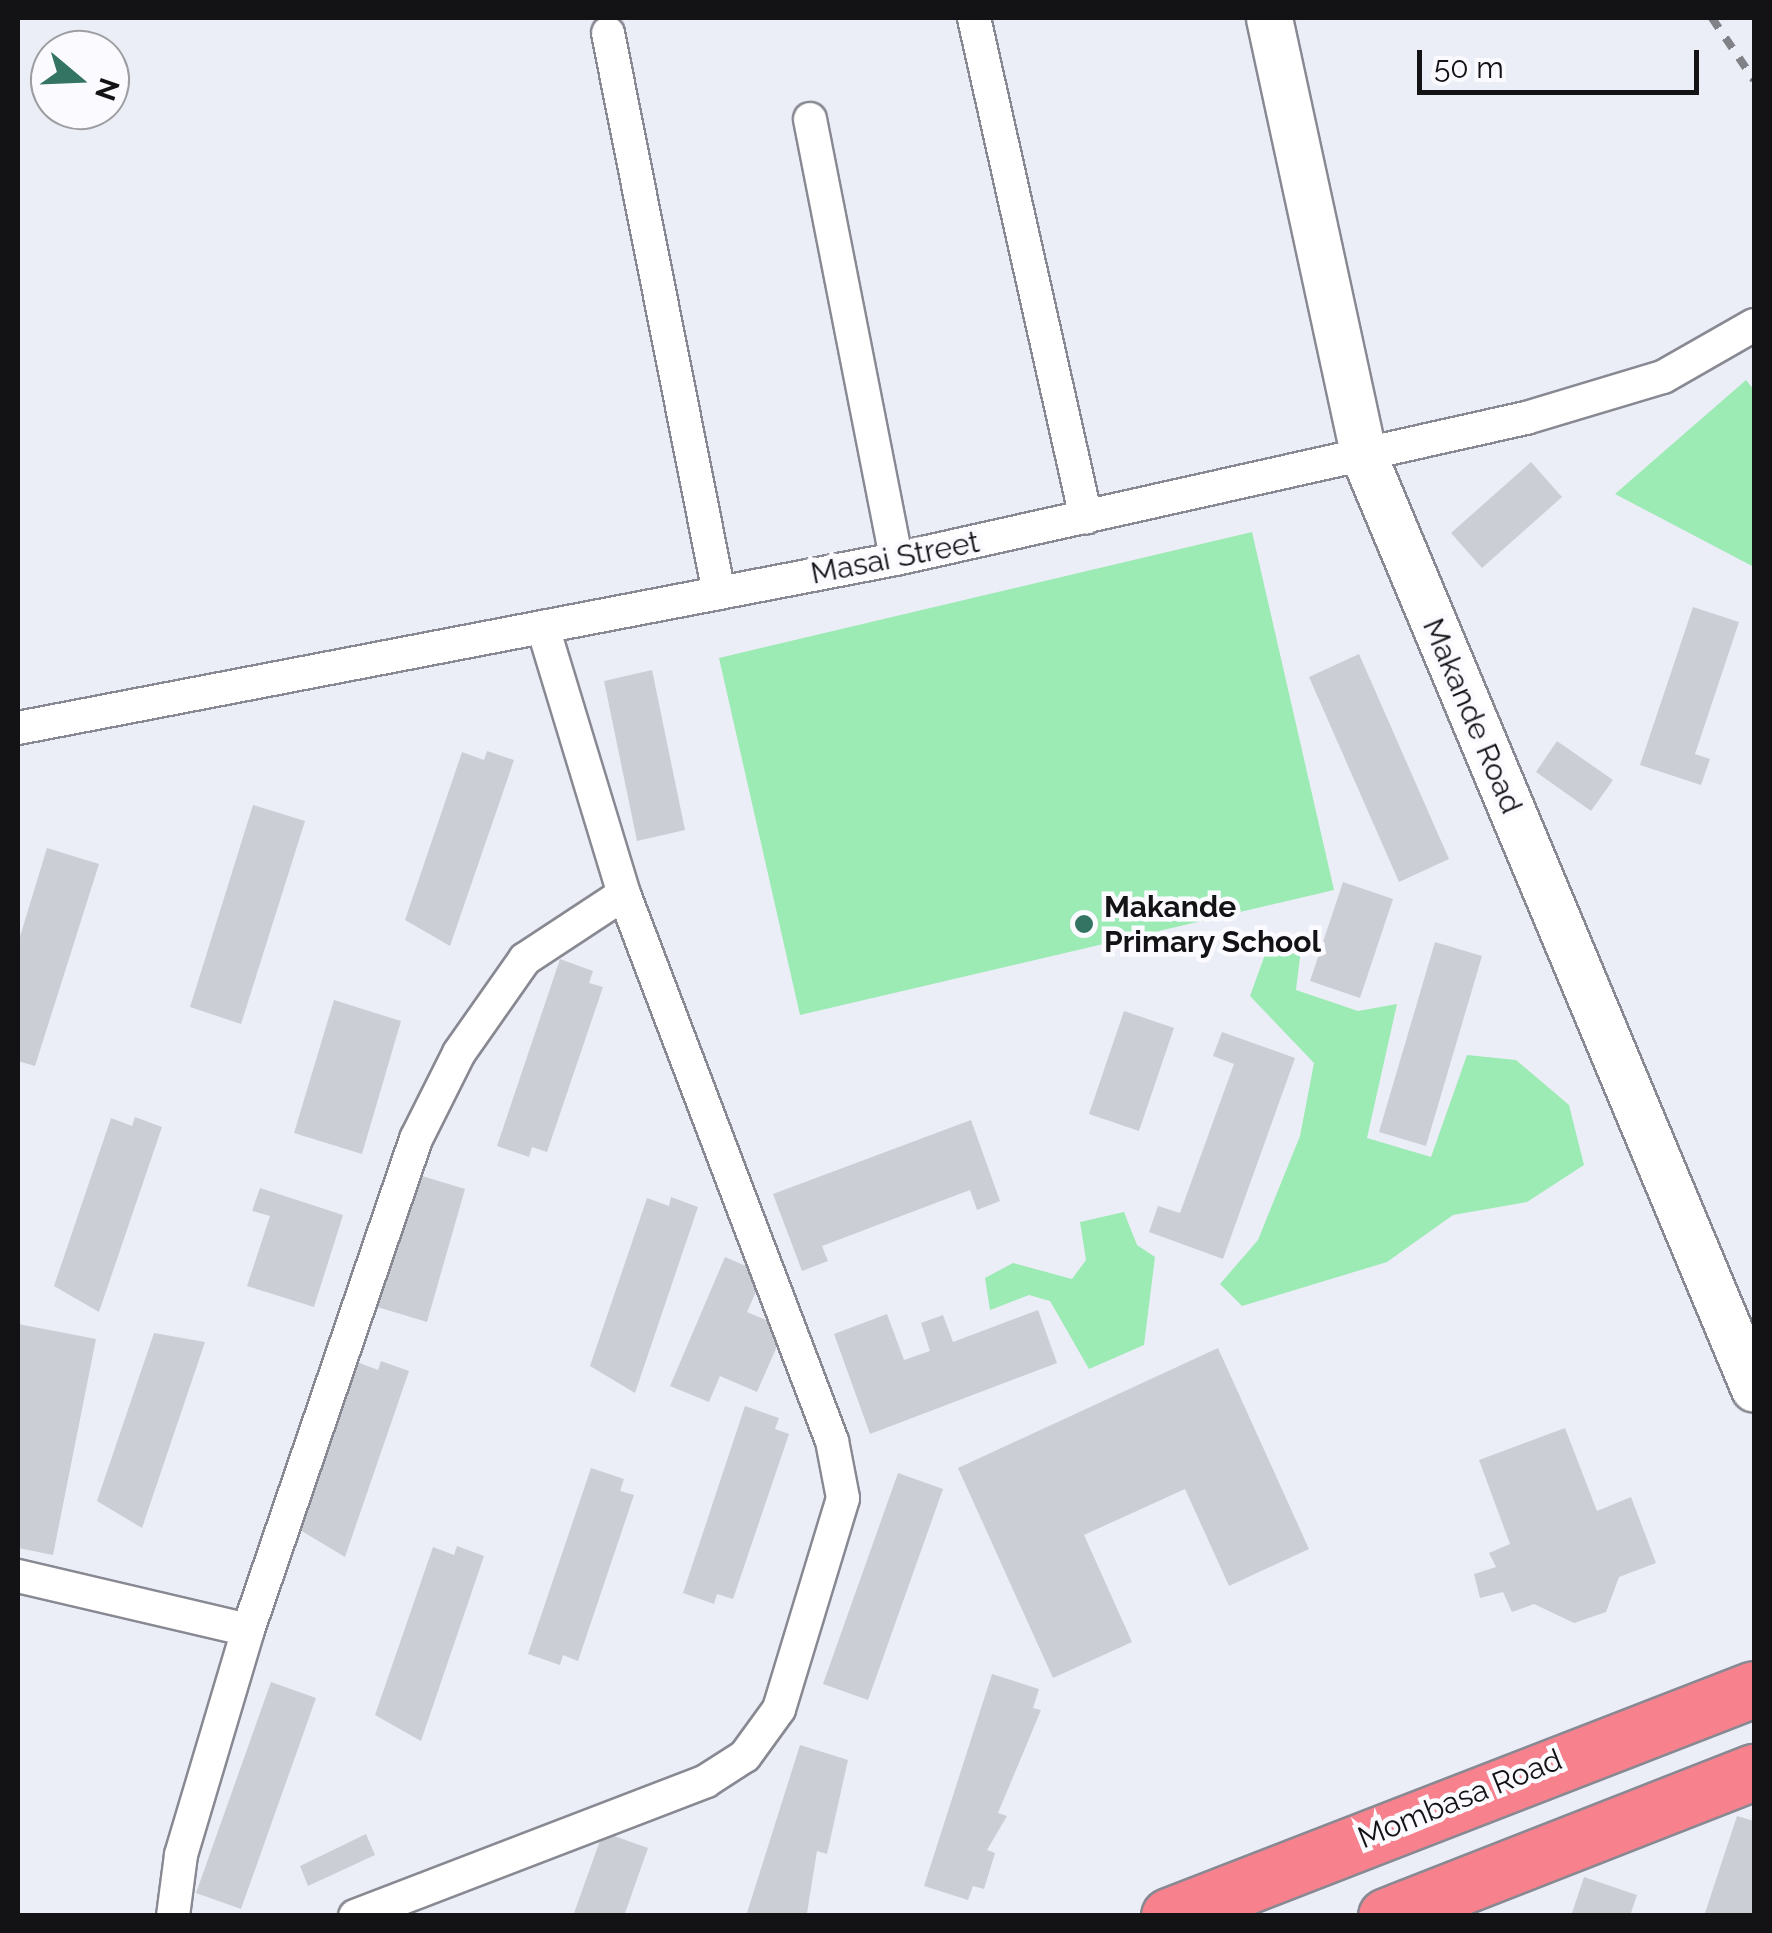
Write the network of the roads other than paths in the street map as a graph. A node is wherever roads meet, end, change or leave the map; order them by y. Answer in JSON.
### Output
{"nodes":[{"id":1,"x":974,"y":18,"type":"edge"},
{"id":2,"x":1269,"y":18,"type":"edge"},
{"id":3,"x":608,"y":33,"type":"dead end"},
{"id":4,"x":810,"y":119,"type":"dead end"},
{"id":5,"x":1754,"y":325,"type":"edge"},
{"id":6,"x":1363,"y":454,"type":"junction"},
{"id":7,"x":1086,"y":518,"type":"junction"},
{"id":8,"x":896,"y":559,"type":"junction"},
{"id":9,"x":719,"y":593,"type":"junction"},
{"id":10,"x":543,"y":627,"type":"junction"},
{"id":11,"x":18,"y":728,"type":"edge"},
{"id":12,"x":624,"y":894,"type":"junction"},
{"id":13,"x":1754,"y":1389,"type":"edge"},
{"id":14,"x":18,"y":1576,"type":"edge"},
{"id":15,"x":248,"y":1630,"type":"junction"},
{"id":16,"x":1745,"y":1685,"type":"edge"},
{"id":17,"x":1754,"y":1772,"type":"edge"},
{"id":18,"x":173,"y":1916,"type":"edge"},
{"id":19,"x":355,"y":1916,"type":"edge"},
{"id":20,"x":1169,"y":1916,"type":"edge"},
{"id":21,"x":1386,"y":1916,"type":"edge"}],
"edges":[{"from":1,"to":7,"type":"street"},
{"from":2,"to":6,"type":"main road","name":"Makande Road"},
{"from":3,"to":9,"type":"street"},
{"from":4,"to":8,"type":"street"},
{"from":5,"to":6,"type":"street","name":"Masai Street"},
{"from":6,"to":7,"type":"street","name":"Masai Street"},
{"from":6,"to":13,"type":"main road","name":"Makande Road"},
{"from":7,"to":8,"type":"street","name":"Masai Street"},
{"from":8,"to":9,"type":"street","name":"Masai Street"},
{"from":9,"to":10,"type":"street","name":"Masai Street"},
{"from":10,"to":11,"type":"street","name":"Masai Street"},
{"from":10,"to":12,"type":"street"},
{"from":12,"to":15,"type":"street"},
{"from":12,"to":19,"type":"street"},
{"from":14,"to":15,"type":"street"},
{"from":15,"to":18,"type":"street"},
{"from":16,"to":20,"type":"highway","name":"Mombasa Road"},
{"from":17,"to":21,"type":"highway"}]}
